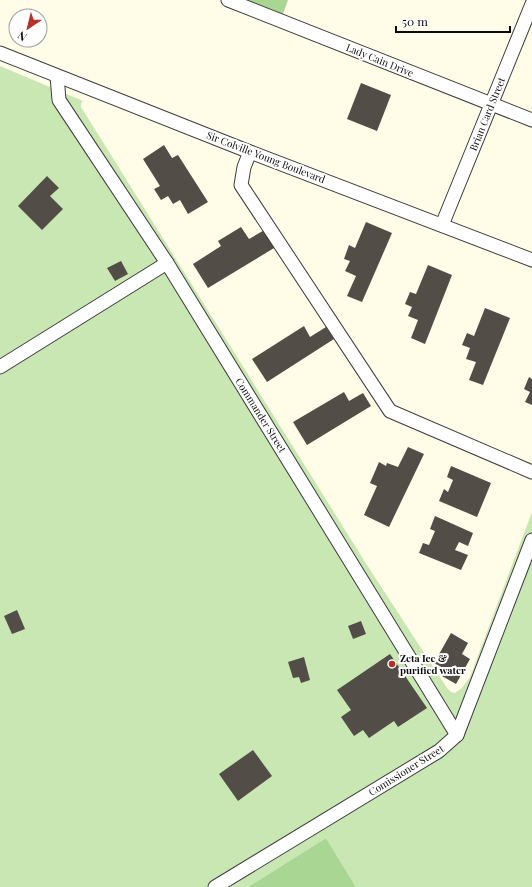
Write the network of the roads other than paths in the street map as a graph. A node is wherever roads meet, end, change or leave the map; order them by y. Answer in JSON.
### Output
{"nodes":[{"id":1,"x":228,"y":0,"type":"edge"},
{"id":2,"x":532,"y":4,"type":"edge"},
{"id":3,"x":0,"y":53,"type":"edge"},
{"id":4,"x":57,"y":76,"type":"junction"},
{"id":5,"x":491,"y":104,"type":"junction"},
{"id":6,"x":532,"y":120,"type":"edge"},
{"id":7,"x":250,"y":152,"type":"junction"},
{"id":8,"x":442,"y":225,"type":"junction"},
{"id":9,"x":532,"y":260,"type":"edge"},
{"id":10,"x":167,"y":263,"type":"junction"},
{"id":11,"x":0,"y":367,"type":"edge"},
{"id":12,"x":532,"y":472,"type":"edge"},
{"id":13,"x":532,"y":540,"type":"edge"},
{"id":14,"x":457,"y":735,"type":"junction"},
{"id":15,"x":215,"y":887,"type":"edge"}],
"edges":[{"from":1,"to":5,"type":"street","name":"Lady Cain Drive"},
{"from":2,"to":5,"type":"street","name":"Brian Card Street"},
{"from":3,"to":4,"type":"street","name":"Sir Colville Young Boulevard"},
{"from":4,"to":7,"type":"street","name":"Sir Colville Young Boulevard"},
{"from":4,"to":10,"type":"street","name":"Commander Street"},
{"from":5,"to":6,"type":"street","name":"Lady Cain Drive"},
{"from":5,"to":8,"type":"street","name":"Brian Card Street"},
{"from":7,"to":8,"type":"street","name":"Sir Colville Young Boulevard"},
{"from":7,"to":12,"type":"street"},
{"from":8,"to":9,"type":"street","name":"Sir Colville Young Boulevard"},
{"from":10,"to":11,"type":"street"},
{"from":10,"to":14,"type":"street","name":"Commander Street"},
{"from":13,"to":14,"type":"street","name":"Comissioner Street"},
{"from":14,"to":15,"type":"street","name":"Comissioner Street"}]}
